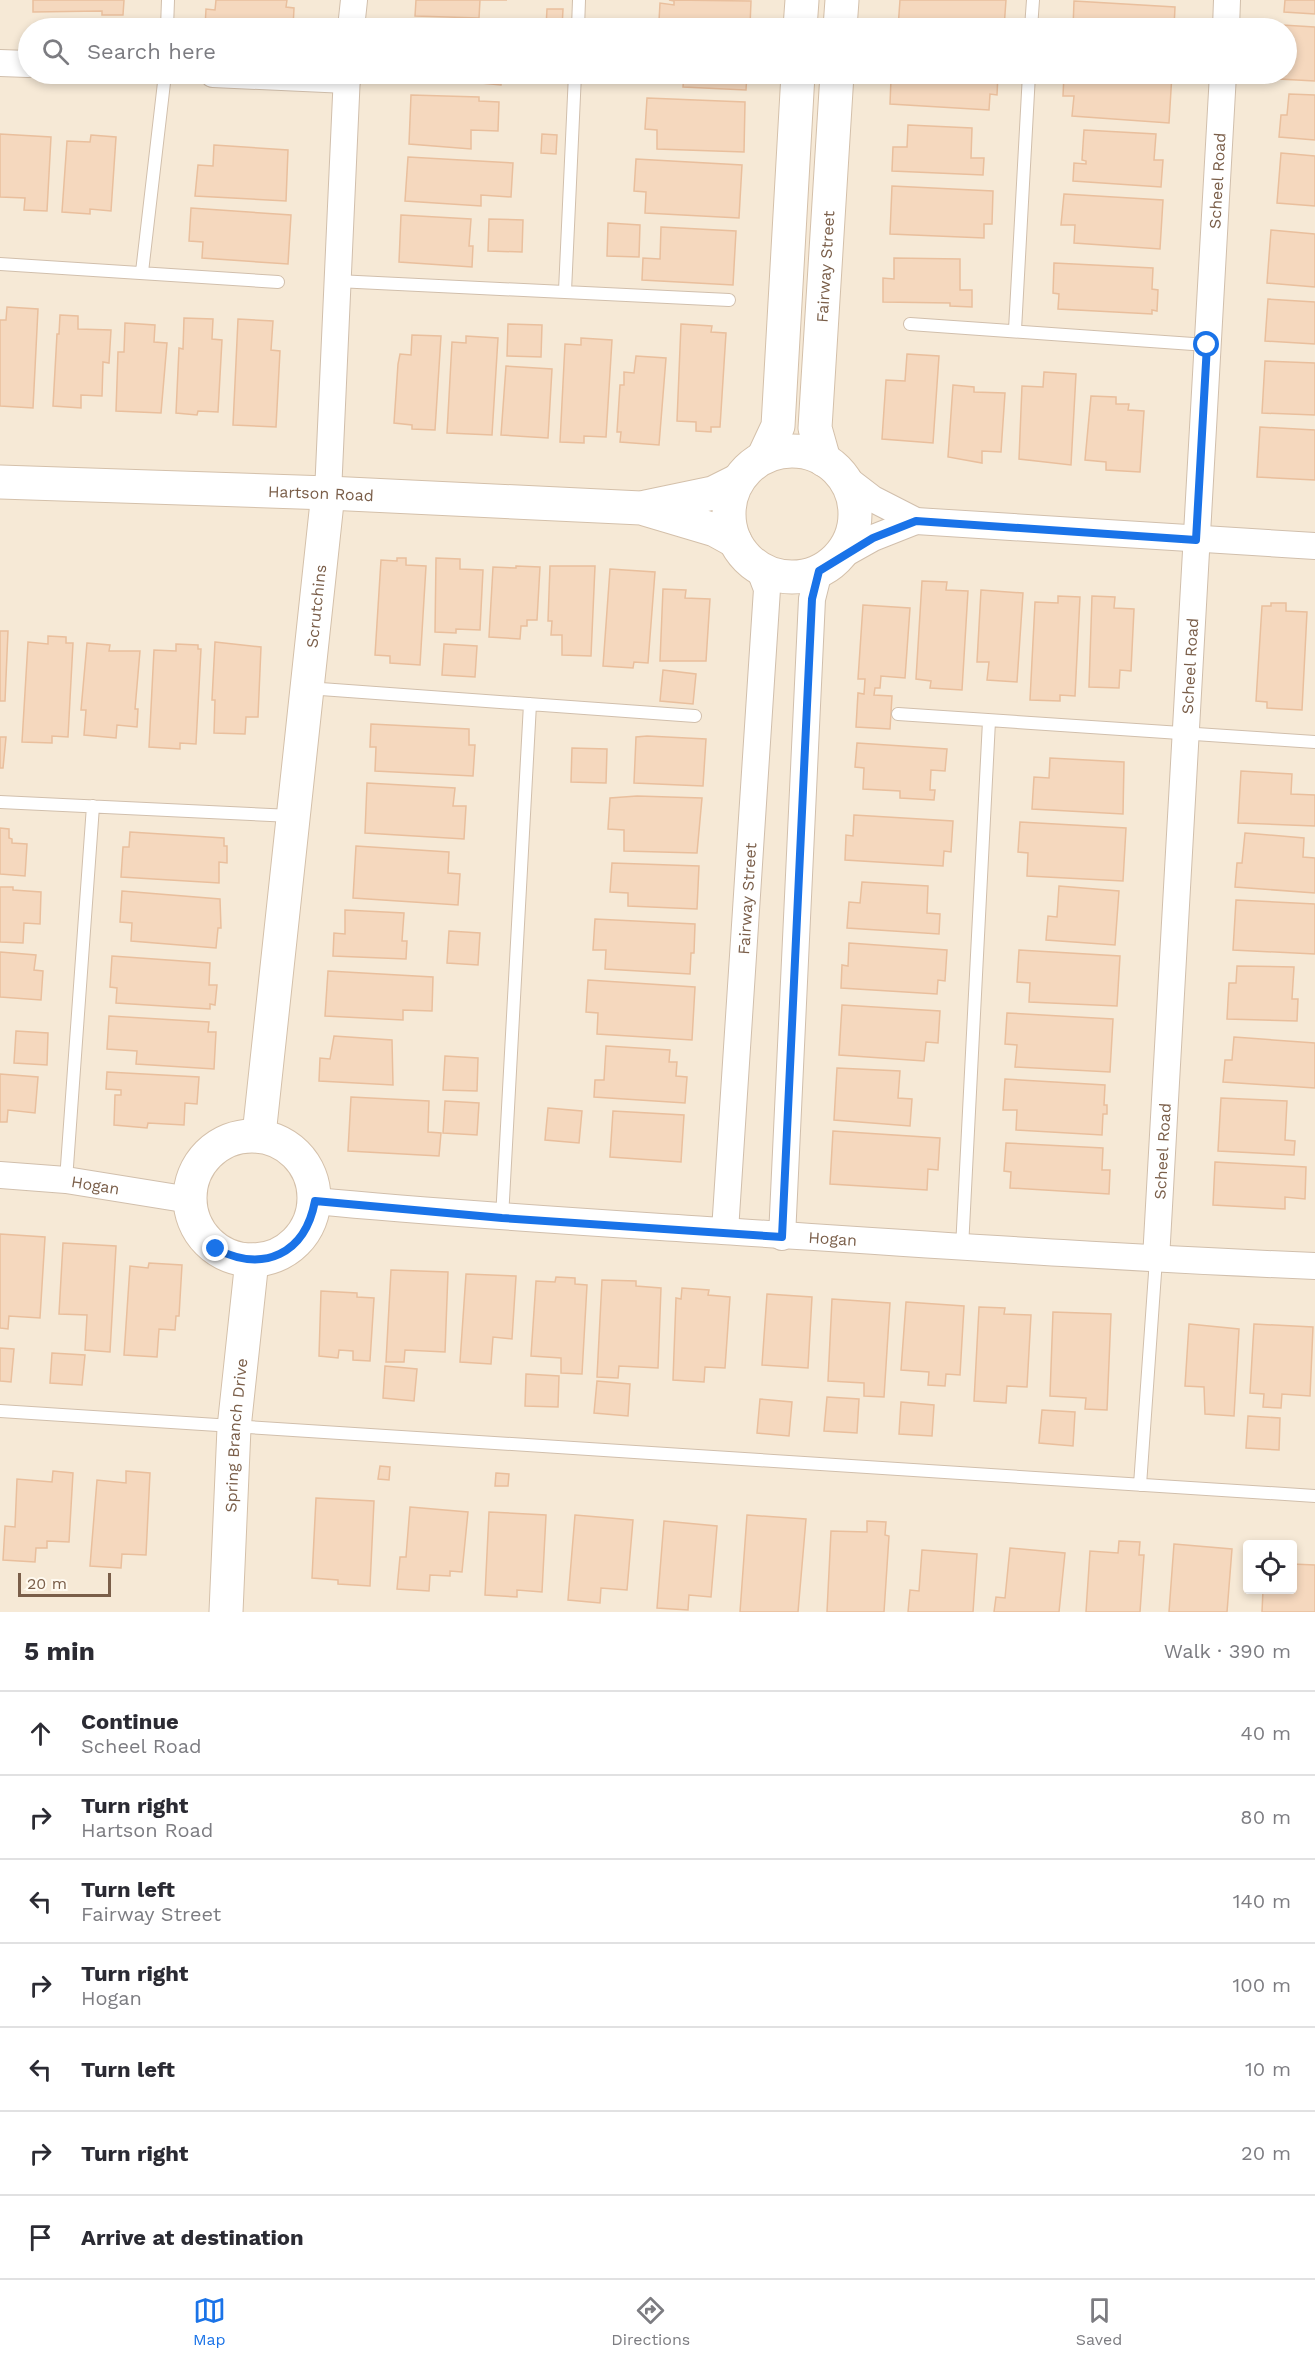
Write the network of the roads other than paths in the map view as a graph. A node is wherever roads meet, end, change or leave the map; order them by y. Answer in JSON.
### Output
{"nodes":[{"id":1,"x":168,"y":0,"type":"edge"},
{"id":2,"x":354,"y":0,"type":"edge"},
{"id":3,"x":579,"y":0,"type":"edge"},
{"id":4,"x":802,"y":0,"type":"edge"},
{"id":5,"x":842,"y":0,"type":"edge"},
{"id":6,"x":1033,"y":0,"type":"edge"},
{"id":7,"x":1227,"y":0,"type":"edge"},
{"id":8,"x":167,"y":18,"type":"edge"},
{"id":9,"x":352,"y":18,"type":"edge"},
{"id":10,"x":578,"y":18,"type":"edge"},
{"id":11,"x":801,"y":18,"type":"edge"},
{"id":12,"x":841,"y":18,"type":"edge"},
{"id":13,"x":1032,"y":18,"type":"edge"},
{"id":14,"x":1226,"y":18,"type":"edge"},
{"id":15,"x":0,"y":63,"type":"edge"},
{"id":16,"x":18,"y":64,"type":"edge"},
{"id":17,"x":164,"y":84,"type":"edge"},
{"id":18,"x":347,"y":84,"type":"edge"},
{"id":19,"x":575,"y":84,"type":"edge"},
{"id":20,"x":797,"y":84,"type":"edge"},
{"id":21,"x":836,"y":84,"type":"edge"},
{"id":22,"x":1028,"y":84,"type":"edge"},
{"id":23,"x":1222,"y":84,"type":"edge"},
{"id":24,"x":0,"y":264,"type":"edge"},
{"id":25,"x":142,"y":272,"type":"junction"},
{"id":26,"x":337,"y":280,"type":"junction"},
{"id":27,"x":278,"y":282,"type":"dead end"},
{"id":28,"x":565,"y":291,"type":"junction"},
{"id":29,"x":729,"y":300,"type":"dead end"},
{"id":30,"x":910,"y":324,"type":"dead end"},
{"id":31,"x":1016,"y":330,"type":"junction"},
{"id":32,"x":1207,"y":345,"type":"junction"},
{"id":33,"x":764,"y":456,"type":"junction"},
{"id":34,"x":833,"y":468,"type":"junction"},
{"id":35,"x":737,"y":481,"type":"junction"},
{"id":36,"x":0,"y":482,"type":"edge"},
{"id":37,"x":328,"y":493,"type":"junction"},
{"id":38,"x":641,"y":508,"type":"junction"},
{"id":39,"x":916,"y":521,"type":"junction"},
{"id":40,"x":1196,"y":540,"type":"junction"},
{"id":41,"x":735,"y":541,"type":"junction"},
{"id":42,"x":1315,"y":546,"type":"edge"},
{"id":43,"x":829,"y":564,"type":"junction"},
{"id":44,"x":759,"y":568,"type":"junction"},
{"id":45,"x":307,"y":688,"type":"junction"},
{"id":46,"x":530,"y":704,"type":"junction"},
{"id":47,"x":898,"y":714,"type":"dead end"},
{"id":48,"x":695,"y":716,"type":"dead end"},
{"id":49,"x":989,"y":721,"type":"junction"},
{"id":50,"x":1185,"y":734,"type":"junction"},
{"id":51,"x":1315,"y":742,"type":"edge"},
{"id":52,"x":0,"y":802,"type":"edge"},
{"id":53,"x":93,"y":806,"type":"junction"},
{"id":54,"x":294,"y":816,"type":"junction"},
{"id":55,"x":259,"y":1135,"type":"junction"},
{"id":56,"x":0,"y":1175,"type":"edge"},
{"id":57,"x":66,"y":1180,"type":"junction"},
{"id":58,"x":190,"y":1200,"type":"junction"},
{"id":59,"x":315,"y":1201,"type":"junction"},
{"id":60,"x":502,"y":1218,"type":"junction"},
{"id":61,"x":725,"y":1232,"type":"junction"},
{"id":62,"x":782,"y":1237,"type":"junction"},
{"id":63,"x":962,"y":1248,"type":"junction"},
{"id":64,"x":1156,"y":1259,"type":"junction"},
{"id":65,"x":252,"y":1260,"type":"junction"},
{"id":66,"x":1315,"y":1266,"type":"edge"},
{"id":67,"x":0,"y":1412,"type":"edge"},
{"id":68,"x":234,"y":1428,"type":"junction"},
{"id":69,"x":1140,"y":1485,"type":"junction"},
{"id":70,"x":1315,"y":1496,"type":"edge"},
{"id":71,"x":226,"y":1612,"type":"edge"}],
"edges":[{"from":1,"to":8,"type":"lane"},
{"from":2,"to":9,"type":"street"},
{"from":3,"to":10,"type":"lane"},
{"from":4,"to":11,"type":"street"},
{"from":5,"to":12,"type":"street"},
{"from":6,"to":13,"type":"lane"},
{"from":7,"to":14,"type":"street"},
{"from":15,"to":16,"type":"street"},
{"from":17,"to":25,"type":"lane"},
{"from":18,"to":26,"type":"street","name":"Scrutchins"},
{"from":19,"to":28,"type":"lane"},
{"from":20,"to":33,"type":"street"},
{"from":21,"to":34,"type":"street","name":"Fairway Street"},
{"from":22,"to":31,"type":"lane"},
{"from":23,"to":32,"type":"street","name":"Scheel Road"},
{"from":24,"to":25,"type":"lane"},
{"from":25,"to":27,"type":"lane"},
{"from":26,"to":28,"type":"lane"},
{"from":26,"to":37,"type":"street","name":"Scrutchins"},
{"from":28,"to":29,"type":"lane"},
{"from":30,"to":31,"type":"lane"},
{"from":31,"to":32,"type":"lane"},
{"from":32,"to":40,"type":"street","name":"Scheel Road"},
{"from":33,"to":34,"type":"street"},
{"from":33,"to":35,"type":"street"},
{"from":34,"to":39,"type":"street"},
{"from":34,"to":43,"type":"street"},
{"from":35,"to":38,"type":"street","name":"Hartson Road"},
{"from":35,"to":41,"type":"street"},
{"from":36,"to":37,"type":"street","name":"Hartson Road"},
{"from":37,"to":38,"type":"street","name":"Hartson Road"},
{"from":37,"to":45,"type":"street","name":"Scrutchins"},
{"from":38,"to":41,"type":"street","name":"Hartson Road"},
{"from":39,"to":40,"type":"street"},
{"from":39,"to":43,"type":"street"},
{"from":40,"to":42,"type":"street"},
{"from":40,"to":50,"type":"street","name":"Scheel Road"},
{"from":41,"to":44,"type":"street"},
{"from":43,"to":44,"type":"street"},
{"from":43,"to":62,"type":"street"},
{"from":44,"to":61,"type":"street","name":"Fairway Street"},
{"from":45,"to":46,"type":"lane"},
{"from":45,"to":54,"type":"street","name":"Scrutchins"},
{"from":46,"to":48,"type":"lane"},
{"from":46,"to":60,"type":"lane"},
{"from":47,"to":49,"type":"lane"},
{"from":49,"to":50,"type":"lane"},
{"from":49,"to":63,"type":"lane"},
{"from":50,"to":51,"type":"lane"},
{"from":50,"to":64,"type":"street","name":"Scheel Road"},
{"from":52,"to":53,"type":"lane"},
{"from":53,"to":54,"type":"lane"},
{"from":53,"to":57,"type":"lane"},
{"from":54,"to":55,"type":"street","name":"Scrutchins"},
{"from":55,"to":58,"type":"street"},
{"from":55,"to":59,"type":"street"},
{"from":56,"to":57,"type":"street","name":"Hogan"},
{"from":57,"to":58,"type":"street","name":"Hogan"},
{"from":58,"to":65,"type":"street"},
{"from":59,"to":60,"type":"street","name":"Hogan"},
{"from":59,"to":65,"type":"street"},
{"from":60,"to":61,"type":"street","name":"Hogan"},
{"from":61,"to":62,"type":"street","name":"Hogan"},
{"from":62,"to":63,"type":"street","name":"Hogan"},
{"from":63,"to":64,"type":"street","name":"Hogan"},
{"from":64,"to":66,"type":"street","name":"Hogan"},
{"from":64,"to":69,"type":"lane"},
{"from":65,"to":68,"type":"street","name":"Spring Branch Drive"},
{"from":67,"to":68,"type":"lane"},
{"from":68,"to":69,"type":"lane"},
{"from":68,"to":71,"type":"street","name":"Spring Branch Drive"},
{"from":69,"to":70,"type":"lane"}]}
